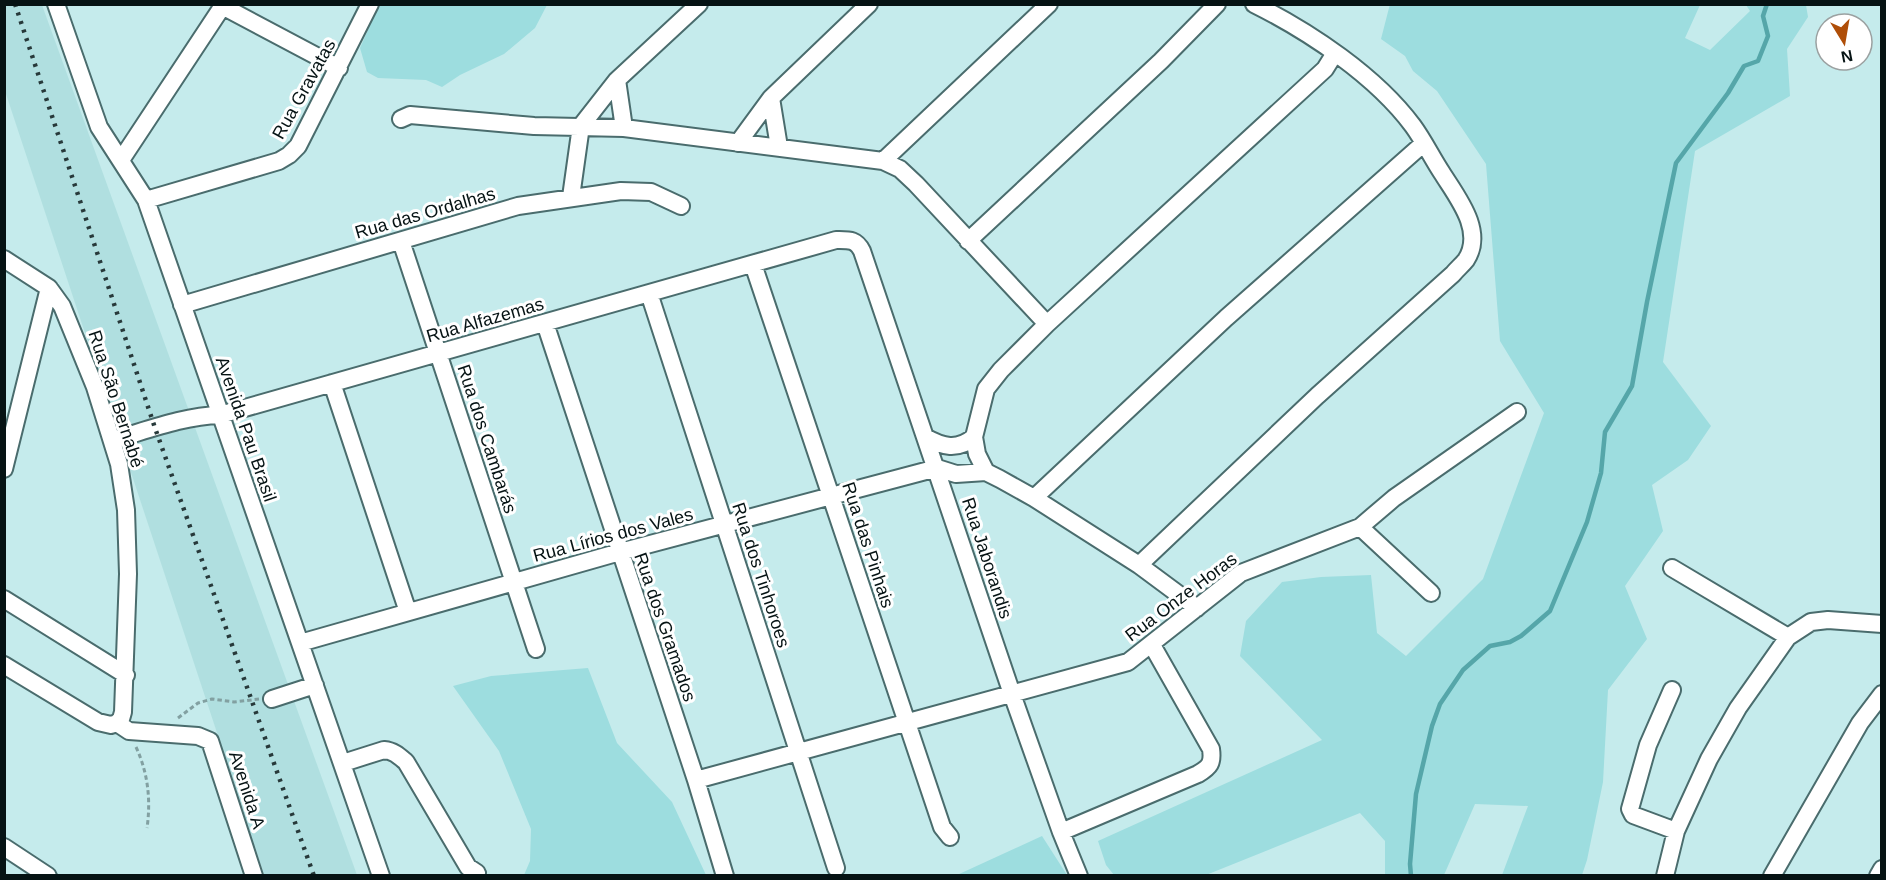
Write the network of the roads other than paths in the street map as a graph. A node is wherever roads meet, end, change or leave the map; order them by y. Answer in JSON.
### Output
{"nodes":[{"id":1,"x":56,"y":4,"type":"edge"},
{"id":2,"x":370,"y":4,"type":"edge"},
{"id":3,"x":699,"y":4,"type":"edge"},
{"id":4,"x":868,"y":4,"type":"edge"},
{"id":5,"x":1049,"y":4,"type":"edge"},
{"id":6,"x":1217,"y":4,"type":"edge"},
{"id":7,"x":1254,"y":4,"type":"edge"},
{"id":8,"x":223,"y":5,"type":"edge"},
{"id":9,"x":1335,"y":52,"type":"junction"},
{"id":10,"x":339,"y":68,"type":"junction"},
{"id":11,"x":617,"y":80,"type":"junction"},
{"id":12,"x":771,"y":98,"type":"junction"},
{"id":13,"x":401,"y":119,"type":"dead end"},
{"id":14,"x":581,"y":126,"type":"junction"},
{"id":15,"x":624,"y":128,"type":"junction"},
{"id":16,"x":738,"y":142,"type":"junction"},
{"id":17,"x":1424,"y":143,"type":"junction"},
{"id":18,"x":779,"y":147,"type":"junction"},
{"id":19,"x":121,"y":160,"type":"junction"},
{"id":20,"x":883,"y":161,"type":"junction"},
{"id":21,"x":571,"y":197,"type":"junction"},
{"id":22,"x":146,"y":200,"type":"junction"},
{"id":23,"x":681,"y":206,"type":"dead end"},
{"id":24,"x":401,"y":241,"type":"junction"},
{"id":25,"x":968,"y":241,"type":"junction"},
{"id":26,"x":862,"y":251,"type":"joint"},
{"id":27,"x":4,"y":259,"type":"edge"},
{"id":28,"x":753,"y":264,"type":"junction"},
{"id":29,"x":49,"y":288,"type":"junction"},
{"id":30,"x":649,"y":293,"type":"junction"},
{"id":31,"x":182,"y":305,"type":"junction"},
{"id":32,"x":545,"y":323,"type":"junction"},
{"id":33,"x":1047,"y":324,"type":"junction"},
{"id":34,"x":438,"y":354,"type":"junction"},
{"id":35,"x":332,"y":383,"type":"junction"},
{"id":36,"x":1517,"y":412,"type":"dead end"},
{"id":37,"x":220,"y":415,"type":"junction"},
{"id":38,"x":925,"y":437,"type":"junction"},
{"id":39,"x":974,"y":437,"type":"junction"},
{"id":40,"x":113,"y":440,"type":"junction"},
{"id":41,"x":937,"y":468,"type":"junction"},
{"id":42,"x":4,"y":470,"type":"edge"},
{"id":43,"x":986,"y":472,"type":"junction"},
{"id":44,"x":831,"y":496,"type":"junction"},
{"id":45,"x":1034,"y":498,"type":"junction"},
{"id":46,"x":725,"y":524,"type":"junction"},
{"id":47,"x":1360,"y":527,"type":"junction"},
{"id":48,"x":620,"y":552,"type":"junction"},
{"id":49,"x":1139,"y":565,"type":"junction"},
{"id":50,"x":1672,"y":568,"type":"dead end"},
{"id":51,"x":514,"y":582,"type":"junction"},
{"id":52,"x":1431,"y":593,"type":"dead end"},
{"id":53,"x":4,"y":599,"type":"edge"},
{"id":54,"x":1197,"y":608,"type":"junction"},
{"id":55,"x":408,"y":612,"type":"junction"},
{"id":56,"x":1881,"y":624,"type":"edge"},
{"id":57,"x":1788,"y":637,"type":"junction"},
{"id":58,"x":300,"y":643,"type":"junction"},
{"id":59,"x":1152,"y":645,"type":"junction"},
{"id":60,"x":536,"y":649,"type":"dead end"},
{"id":61,"x":4,"y":666,"type":"edge"},
{"id":62,"x":126,"y":675,"type":"junction"},
{"id":63,"x":315,"y":685,"type":"junction"},
{"id":64,"x":1672,"y":690,"type":"dead end"},
{"id":65,"x":1881,"y":693,"type":"edge"},
{"id":66,"x":1012,"y":694,"type":"junction"},
{"id":67,"x":272,"y":699,"type":"road end"},
{"id":68,"x":907,"y":723,"type":"junction"},
{"id":69,"x":123,"y":727,"type":"junction"},
{"id":70,"x":798,"y":752,"type":"junction"},
{"id":71,"x":343,"y":763,"type":"junction"},
{"id":72,"x":696,"y":780,"type":"junction"},
{"id":73,"x":1676,"y":831,"type":"junction"},
{"id":74,"x":1061,"y":832,"type":"junction"},
{"id":75,"x":950,"y":837,"type":"dead end"},
{"id":76,"x":4,"y":847,"type":"edge"},
{"id":77,"x":836,"y":868,"type":"dead end"},
{"id":78,"x":1881,"y":869,"type":"edge"},
{"id":79,"x":477,"y":873,"type":"dead end"},
{"id":80,"x":48,"y":876,"type":"edge"},
{"id":81,"x":254,"y":876,"type":"edge"},
{"id":82,"x":381,"y":876,"type":"edge"},
{"id":83,"x":725,"y":876,"type":"edge"},
{"id":84,"x":1079,"y":876,"type":"edge"},
{"id":85,"x":1665,"y":876,"type":"edge"},
{"id":86,"x":1773,"y":876,"type":"edge"},
{"id":87,"x":1878,"y":876,"type":"edge"}],
"edges":[{"from":1,"to":19,"type":"street","name":"Avenida Pau Brasil"},
{"from":2,"to":10,"type":"street","name":"Rua Gravatas"},
{"from":3,"to":11,"type":"street"},
{"from":4,"to":12,"type":"street"},
{"from":5,"to":20,"type":"street"},
{"from":6,"to":25,"type":"street"},
{"from":7,"to":9,"type":"street"},
{"from":8,"to":10,"type":"street"},
{"from":8,"to":19,"type":"street"},
{"from":9,"to":17,"type":"street"},
{"from":9,"to":33,"type":"street"},
{"from":10,"to":22,"type":"street","name":"Rua Gravatas"},
{"from":11,"to":14,"type":"street"},
{"from":11,"to":15,"type":"street"},
{"from":12,"to":16,"type":"street"},
{"from":12,"to":18,"type":"street"},
{"from":13,"to":14,"type":"street"},
{"from":14,"to":15,"type":"street"},
{"from":14,"to":21,"type":"street"},
{"from":15,"to":16,"type":"street"},
{"from":16,"to":18,"type":"street"},
{"from":17,"to":45,"type":"street"},
{"from":17,"to":49,"type":"street"},
{"from":18,"to":20,"type":"street"},
{"from":19,"to":22,"type":"street","name":"Avenida Pau Brasil"},
{"from":20,"to":25,"type":"street"},
{"from":21,"to":23,"type":"street","name":"Rua das Ordalhas"},
{"from":21,"to":24,"type":"street","name":"Rua das Ordalhas"},
{"from":22,"to":31,"type":"street","name":"Avenida Pau Brasil"},
{"from":24,"to":31,"type":"street","name":"Rua das Ordalhas"},
{"from":24,"to":34,"type":"street","name":"Rua dos Cambarás"},
{"from":25,"to":33,"type":"street"},
{"from":26,"to":28,"type":"street","name":"Rua Alfazemas"},
{"from":26,"to":38,"type":"street","name":"Rua Jaborandis"},
{"from":27,"to":29,"type":"street","name":"Rua São Bernabé"},
{"from":28,"to":30,"type":"street","name":"Rua Alfazemas"},
{"from":28,"to":44,"type":"street","name":"Rua das Pinhais"},
{"from":29,"to":40,"type":"street","name":"Rua São Bernabé"},
{"from":29,"to":42,"type":"street"},
{"from":30,"to":32,"type":"street","name":"Rua Alfazemas"},
{"from":30,"to":46,"type":"street","name":"Rua dos Tinhoroes"},
{"from":31,"to":37,"type":"street","name":"Avenida Pau Brasil"},
{"from":32,"to":34,"type":"street","name":"Rua Alfazemas"},
{"from":32,"to":48,"type":"street","name":"Rua dos Gramados"},
{"from":33,"to":39,"type":"street"},
{"from":34,"to":35,"type":"street","name":"Rua Alfazemas"},
{"from":34,"to":51,"type":"street","name":"Rua dos Cambarás"},
{"from":35,"to":37,"type":"street","name":"Rua Alfazemas"},
{"from":35,"to":55,"type":"street"},
{"from":36,"to":47,"type":"street","name":"Rua Onze Horas"},
{"from":37,"to":40,"type":"street","name":"Rua Alfazemas"},
{"from":37,"to":58,"type":"street","name":"Avenida Pau Brasil"},
{"from":38,"to":39,"type":"street"},
{"from":38,"to":41,"type":"street","name":"Rua Jaborandis"},
{"from":39,"to":43,"type":"street"},
{"from":40,"to":62,"type":"street","name":"Rua São Bernabé"},
{"from":41,"to":43,"type":"street"},
{"from":41,"to":44,"type":"street","name":"Rua Lírios dos Vales"},
{"from":41,"to":66,"type":"street","name":"Rua Jaborandis"},
{"from":43,"to":45,"type":"street"},
{"from":44,"to":46,"type":"street","name":"Rua Lírios dos Vales"},
{"from":44,"to":68,"type":"street","name":"Rua das Pinhais"},
{"from":45,"to":49,"type":"street"},
{"from":46,"to":48,"type":"street","name":"Rua Lírios dos Vales"},
{"from":46,"to":70,"type":"street","name":"Rua dos Tinhoroes"},
{"from":47,"to":52,"type":"street"},
{"from":47,"to":54,"type":"street","name":"Rua Onze Horas"},
{"from":48,"to":51,"type":"street","name":"Rua Lírios dos Vales"},
{"from":48,"to":72,"type":"street","name":"Rua dos Gramados"},
{"from":49,"to":54,"type":"street"},
{"from":50,"to":57,"type":"street"},
{"from":51,"to":55,"type":"street","name":"Rua Lírios dos Vales"},
{"from":51,"to":60,"type":"street","name":"Rua dos Cambarás"},
{"from":53,"to":62,"type":"street"},
{"from":54,"to":59,"type":"street","name":"Rua Onze Horas"},
{"from":55,"to":58,"type":"street","name":"Rua Lírios dos Vales"},
{"from":56,"to":57,"type":"street"},
{"from":57,"to":73,"type":"street"},
{"from":58,"to":63,"type":"street","name":"Avenida Pau Brasil"},
{"from":59,"to":66,"type":"street","name":"Rua Onze Horas"},
{"from":59,"to":74,"type":"street"},
{"from":61,"to":69,"type":"street","name":"Avenida A"},
{"from":62,"to":69,"type":"street","name":"Rua São Bernabé"},
{"from":63,"to":67,"type":"street"},
{"from":63,"to":71,"type":"street","name":"Avenida Pau Brasil"},
{"from":64,"to":73,"type":"street"},
{"from":65,"to":86,"type":"street"},
{"from":66,"to":68,"type":"street","name":"Rua Onze Horas"},
{"from":66,"to":74,"type":"street","name":"Rua Jaborandis"},
{"from":68,"to":70,"type":"street","name":"Rua Onze Horas"},
{"from":68,"to":75,"type":"street","name":"Rua das Pinhais"},
{"from":69,"to":81,"type":"street","name":"Avenida A"},
{"from":70,"to":72,"type":"street","name":"Rua Onze Horas"},
{"from":70,"to":77,"type":"street","name":"Rua dos Tinhoroes"},
{"from":71,"to":79,"type":"street"},
{"from":71,"to":82,"type":"street","name":"Avenida Pau Brasil"},
{"from":72,"to":83,"type":"street","name":"Rua dos Gramados"},
{"from":73,"to":85,"type":"street"},
{"from":74,"to":84,"type":"street","name":"Rua Jaborandis"},
{"from":76,"to":80,"type":"street"},
{"from":78,"to":87,"type":"street"}]}
